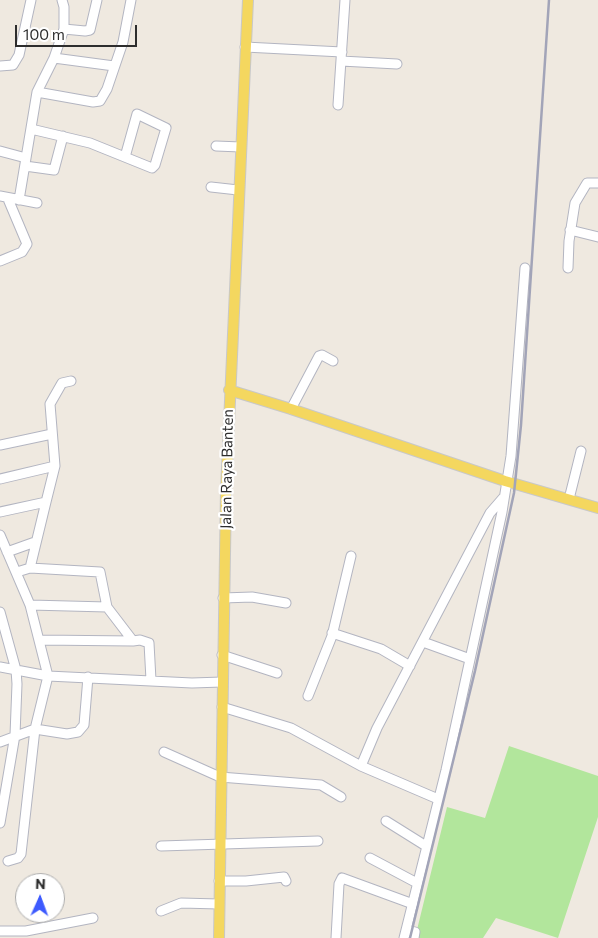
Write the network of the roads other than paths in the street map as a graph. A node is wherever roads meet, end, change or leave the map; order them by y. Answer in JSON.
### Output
{"nodes":[{"id":1,"x":31,"y":0,"type":"edge"},
{"id":2,"x":62,"y":0,"type":"edge"},
{"id":3,"x":97,"y":0,"type":"edge"},
{"id":4,"x":131,"y":0,"type":"edge"},
{"id":5,"x":248,"y":0,"type":"edge"},
{"id":6,"x":345,"y":0,"type":"edge"},
{"id":7,"x":64,"y":29,"type":"junction"},
{"id":8,"x":250,"y":48,"type":"junction"},
{"id":9,"x":341,"y":57,"type":"junction"},
{"id":10,"x":54,"y":58,"type":"junction"},
{"id":11,"x":397,"y":64,"type":"dead end"},
{"id":12,"x":0,"y":66,"type":"edge"},
{"id":13,"x":114,"y":66,"type":"junction"},
{"id":14,"x":37,"y":92,"type":"junction"},
{"id":15,"x":338,"y":105,"type":"dead end"},
{"id":16,"x":31,"y":129,"type":"junction"},
{"id":17,"x":63,"y":136,"type":"junction"},
{"id":18,"x":216,"y":146,"type":"dead end"},
{"id":19,"x":241,"y":147,"type":"junction"},
{"id":20,"x":0,"y":151,"type":"edge"},
{"id":21,"x":124,"y":157,"type":"junction"},
{"id":22,"x":25,"y":162,"type":"junction"},
{"id":23,"x":598,"y":183,"type":"edge"},
{"id":24,"x":211,"y":187,"type":"dead end"},
{"id":25,"x":238,"y":190,"type":"junction"},
{"id":26,"x":4,"y":198,"type":"edge"},
{"id":27,"x":19,"y":200,"type":"junction"},
{"id":28,"x":37,"y":203,"type":"dead end"},
{"id":29,"x":570,"y":230,"type":"junction"},
{"id":30,"x":598,"y":237,"type":"edge"},
{"id":31,"x":0,"y":261,"type":"edge"},
{"id":32,"x":525,"y":268,"type":"dead end"},
{"id":33,"x":568,"y":268,"type":"dead end"},
{"id":34,"x":333,"y":361,"type":"dead end"},
{"id":35,"x":71,"y":381,"type":"dead end"},
{"id":36,"x":229,"y":390,"type":"junction"},
{"id":37,"x":291,"y":408,"type":"junction"},
{"id":38,"x":52,"y":434,"type":"junction"},
{"id":39,"x":0,"y":445,"type":"edge"},
{"id":40,"x":581,"y":452,"type":"dead end"},
{"id":41,"x":55,"y":466,"type":"junction"},
{"id":42,"x":0,"y":480,"type":"edge"},
{"id":43,"x":506,"y":481,"type":"junction"},
{"id":44,"x":503,"y":498,"type":"junction"},
{"id":45,"x":569,"y":499,"type":"junction"},
{"id":46,"x":46,"y":502,"type":"junction"},
{"id":47,"x":598,"y":508,"type":"edge"},
{"id":48,"x":0,"y":512,"type":"edge"},
{"id":49,"x":0,"y":535,"type":"edge"},
{"id":50,"x":35,"y":542,"type":"junction"},
{"id":51,"x":8,"y":555,"type":"junction"},
{"id":52,"x":351,"y":556,"type":"dead end"},
{"id":53,"x":0,"y":562,"type":"edge"},
{"id":54,"x":30,"y":568,"type":"junction"},
{"id":55,"x":17,"y":572,"type":"junction"},
{"id":56,"x":223,"y":598,"type":"junction"},
{"id":57,"x":286,"y":603,"type":"dead end"},
{"id":58,"x":30,"y":605,"type":"junction"},
{"id":59,"x":107,"y":607,"type":"junction"},
{"id":60,"x":0,"y":612,"type":"edge"},
{"id":61,"x":332,"y":633,"type":"junction"},
{"id":62,"x":40,"y":640,"type":"junction"},
{"id":63,"x":133,"y":642,"type":"junction"},
{"id":64,"x":423,"y":642,"type":"junction"},
{"id":65,"x":222,"y":655,"type":"junction"},
{"id":66,"x":470,"y":658,"type":"junction"},
{"id":67,"x":410,"y":666,"type":"junction"},
{"id":68,"x":0,"y":667,"type":"edge"},
{"id":69,"x":16,"y":670,"type":"junction"},
{"id":70,"x":277,"y":673,"type":"dead end"},
{"id":71,"x":48,"y":676,"type":"junction"},
{"id":72,"x":88,"y":677,"type":"junction"},
{"id":73,"x":152,"y":680,"type":"junction"},
{"id":74,"x":222,"y":682,"type":"junction"},
{"id":75,"x":308,"y":696,"type":"dead end"},
{"id":76,"x":222,"y":706,"type":"junction"},
{"id":77,"x":35,"y":729,"type":"junction"},
{"id":78,"x":15,"y":735,"type":"junction"},
{"id":79,"x":0,"y":742,"type":"edge"},
{"id":80,"x":164,"y":752,"type":"dead end"},
{"id":81,"x":361,"y":766,"type":"junction"},
{"id":82,"x":220,"y":777,"type":"junction"},
{"id":83,"x":341,"y":797,"type":"dead end"},
{"id":84,"x":438,"y":799,"type":"junction"},
{"id":85,"x":386,"y":821,"type":"dead end"},
{"id":86,"x":0,"y":823,"type":"edge"},
{"id":87,"x":318,"y":841,"type":"dead end"},
{"id":88,"x":219,"y":844,"type":"junction"},
{"id":89,"x":161,"y":846,"type":"dead end"},
{"id":90,"x":426,"y":846,"type":"junction"},
{"id":91,"x":370,"y":858,"type":"dead end"},
{"id":92,"x":8,"y":861,"type":"dead end"},
{"id":93,"x":219,"y":881,"type":"junction"},
{"id":94,"x":286,"y":881,"type":"dead end"},
{"id":95,"x":416,"y":883,"type":"junction"},
{"id":96,"x":219,"y":904,"type":"junction"},
{"id":97,"x":413,"y":904,"type":"junction"},
{"id":98,"x":160,"y":911,"type":"dead end"},
{"id":99,"x":93,"y":918,"type":"dead end"},
{"id":100,"x":0,"y":930,"type":"edge"},
{"id":101,"x":27,"y":934,"type":"edge"},
{"id":102,"x":405,"y":934,"type":"edge"},
{"id":103,"x":219,"y":938,"type":"edge"},
{"id":104,"x":336,"y":938,"type":"edge"},
{"id":105,"x":414,"y":938,"type":"edge"}],
"edges":[{"from":1,"to":12,"type":"street"},
{"from":2,"to":7,"type":"street"},
{"from":3,"to":7,"type":"street"},
{"from":4,"to":13,"type":"street"},
{"from":5,"to":8,"type":"main road","name":"Jalan Raya Banten"},
{"from":6,"to":9,"type":"street"},
{"from":7,"to":10,"type":"street"},
{"from":8,"to":9,"type":"street"},
{"from":8,"to":19,"type":"main road","name":"Jalan Raya Banten"},
{"from":9,"to":11,"type":"street"},
{"from":9,"to":15,"type":"street"},
{"from":10,"to":13,"type":"street"},
{"from":10,"to":14,"type":"street"},
{"from":13,"to":14,"type":"street"},
{"from":14,"to":16,"type":"street"},
{"from":16,"to":17,"type":"street"},
{"from":16,"to":22,"type":"street"},
{"from":17,"to":21,"type":"street"},
{"from":17,"to":22,"type":"street"},
{"from":18,"to":19,"type":"street"},
{"from":19,"to":25,"type":"main road","name":"Jalan Raya Banten"},
{"from":20,"to":22,"type":"street"},
{"from":21,"to":21,"type":"street"},
{"from":22,"to":27,"type":"street"},
{"from":23,"to":29,"type":"street"},
{"from":24,"to":25,"type":"street"},
{"from":25,"to":36,"type":"main road","name":"Jalan Raya Banten"},
{"from":26,"to":27,"type":"street"},
{"from":26,"to":31,"type":"street"},
{"from":27,"to":28,"type":"street"},
{"from":29,"to":30,"type":"street"},
{"from":29,"to":33,"type":"street"},
{"from":32,"to":43,"type":"street"},
{"from":34,"to":37,"type":"street"},
{"from":35,"to":38,"type":"street"},
{"from":36,"to":37,"type":"main road"},
{"from":36,"to":56,"type":"main road","name":"Jalan Raya Banten"},
{"from":37,"to":43,"type":"main road"},
{"from":38,"to":39,"type":"street"},
{"from":38,"to":41,"type":"street"},
{"from":40,"to":45,"type":"street"},
{"from":41,"to":42,"type":"street"},
{"from":41,"to":46,"type":"street"},
{"from":43,"to":44,"type":"street"},
{"from":43,"to":45,"type":"main road"},
{"from":44,"to":64,"type":"street"},
{"from":44,"to":66,"type":"street"},
{"from":45,"to":47,"type":"main road"},
{"from":46,"to":48,"type":"street"},
{"from":46,"to":50,"type":"street"},
{"from":49,"to":51,"type":"street"},
{"from":50,"to":51,"type":"street"},
{"from":50,"to":54,"type":"street"},
{"from":51,"to":53,"type":"street"},
{"from":51,"to":55,"type":"street"},
{"from":52,"to":61,"type":"street"},
{"from":54,"to":55,"type":"street"},
{"from":54,"to":59,"type":"street"},
{"from":55,"to":58,"type":"street"},
{"from":56,"to":57,"type":"street"},
{"from":56,"to":65,"type":"main road","name":"Jalan Raya Banten"},
{"from":58,"to":59,"type":"street"},
{"from":58,"to":62,"type":"street"},
{"from":59,"to":63,"type":"street"},
{"from":60,"to":69,"type":"street"},
{"from":61,"to":67,"type":"street"},
{"from":61,"to":75,"type":"street"},
{"from":62,"to":63,"type":"street"},
{"from":62,"to":71,"type":"street"},
{"from":63,"to":73,"type":"street"},
{"from":64,"to":66,"type":"street"},
{"from":64,"to":67,"type":"street"},
{"from":65,"to":70,"type":"street"},
{"from":65,"to":74,"type":"main road","name":"Jalan Raya Banten"},
{"from":66,"to":84,"type":"street"},
{"from":67,"to":81,"type":"street"},
{"from":68,"to":69,"type":"street"},
{"from":69,"to":71,"type":"street"},
{"from":69,"to":78,"type":"street"},
{"from":71,"to":72,"type":"street"},
{"from":71,"to":77,"type":"street"},
{"from":72,"to":73,"type":"street"},
{"from":72,"to":77,"type":"street"},
{"from":73,"to":74,"type":"street"},
{"from":74,"to":76,"type":"main road","name":"Jalan Raya Banten"},
{"from":76,"to":81,"type":"street"},
{"from":76,"to":82,"type":"main road","name":"Jalan Raya Banten"},
{"from":77,"to":78,"type":"street"},
{"from":77,"to":92,"type":"street"},
{"from":78,"to":79,"type":"street"},
{"from":78,"to":86,"type":"street"},
{"from":80,"to":82,"type":"street"},
{"from":81,"to":84,"type":"street"},
{"from":82,"to":83,"type":"street"},
{"from":82,"to":88,"type":"main road","name":"Jalan Raya Banten"},
{"from":84,"to":90,"type":"street"},
{"from":85,"to":90,"type":"street"},
{"from":87,"to":88,"type":"street"},
{"from":88,"to":89,"type":"street"},
{"from":88,"to":93,"type":"main road","name":"Jalan Raya Banten"},
{"from":90,"to":95,"type":"street"},
{"from":91,"to":95,"type":"street"},
{"from":93,"to":94,"type":"street"},
{"from":93,"to":96,"type":"main road","name":"Jalan Raya Banten"},
{"from":95,"to":97,"type":"street"},
{"from":96,"to":98,"type":"street"},
{"from":96,"to":103,"type":"main road","name":"Jalan Raya Banten"},
{"from":97,"to":102,"type":"street"},
{"from":97,"to":104,"type":"street"},
{"from":99,"to":101,"type":"street"},
{"from":100,"to":101,"type":"street"},
{"from":102,"to":105,"type":"street"}]}
